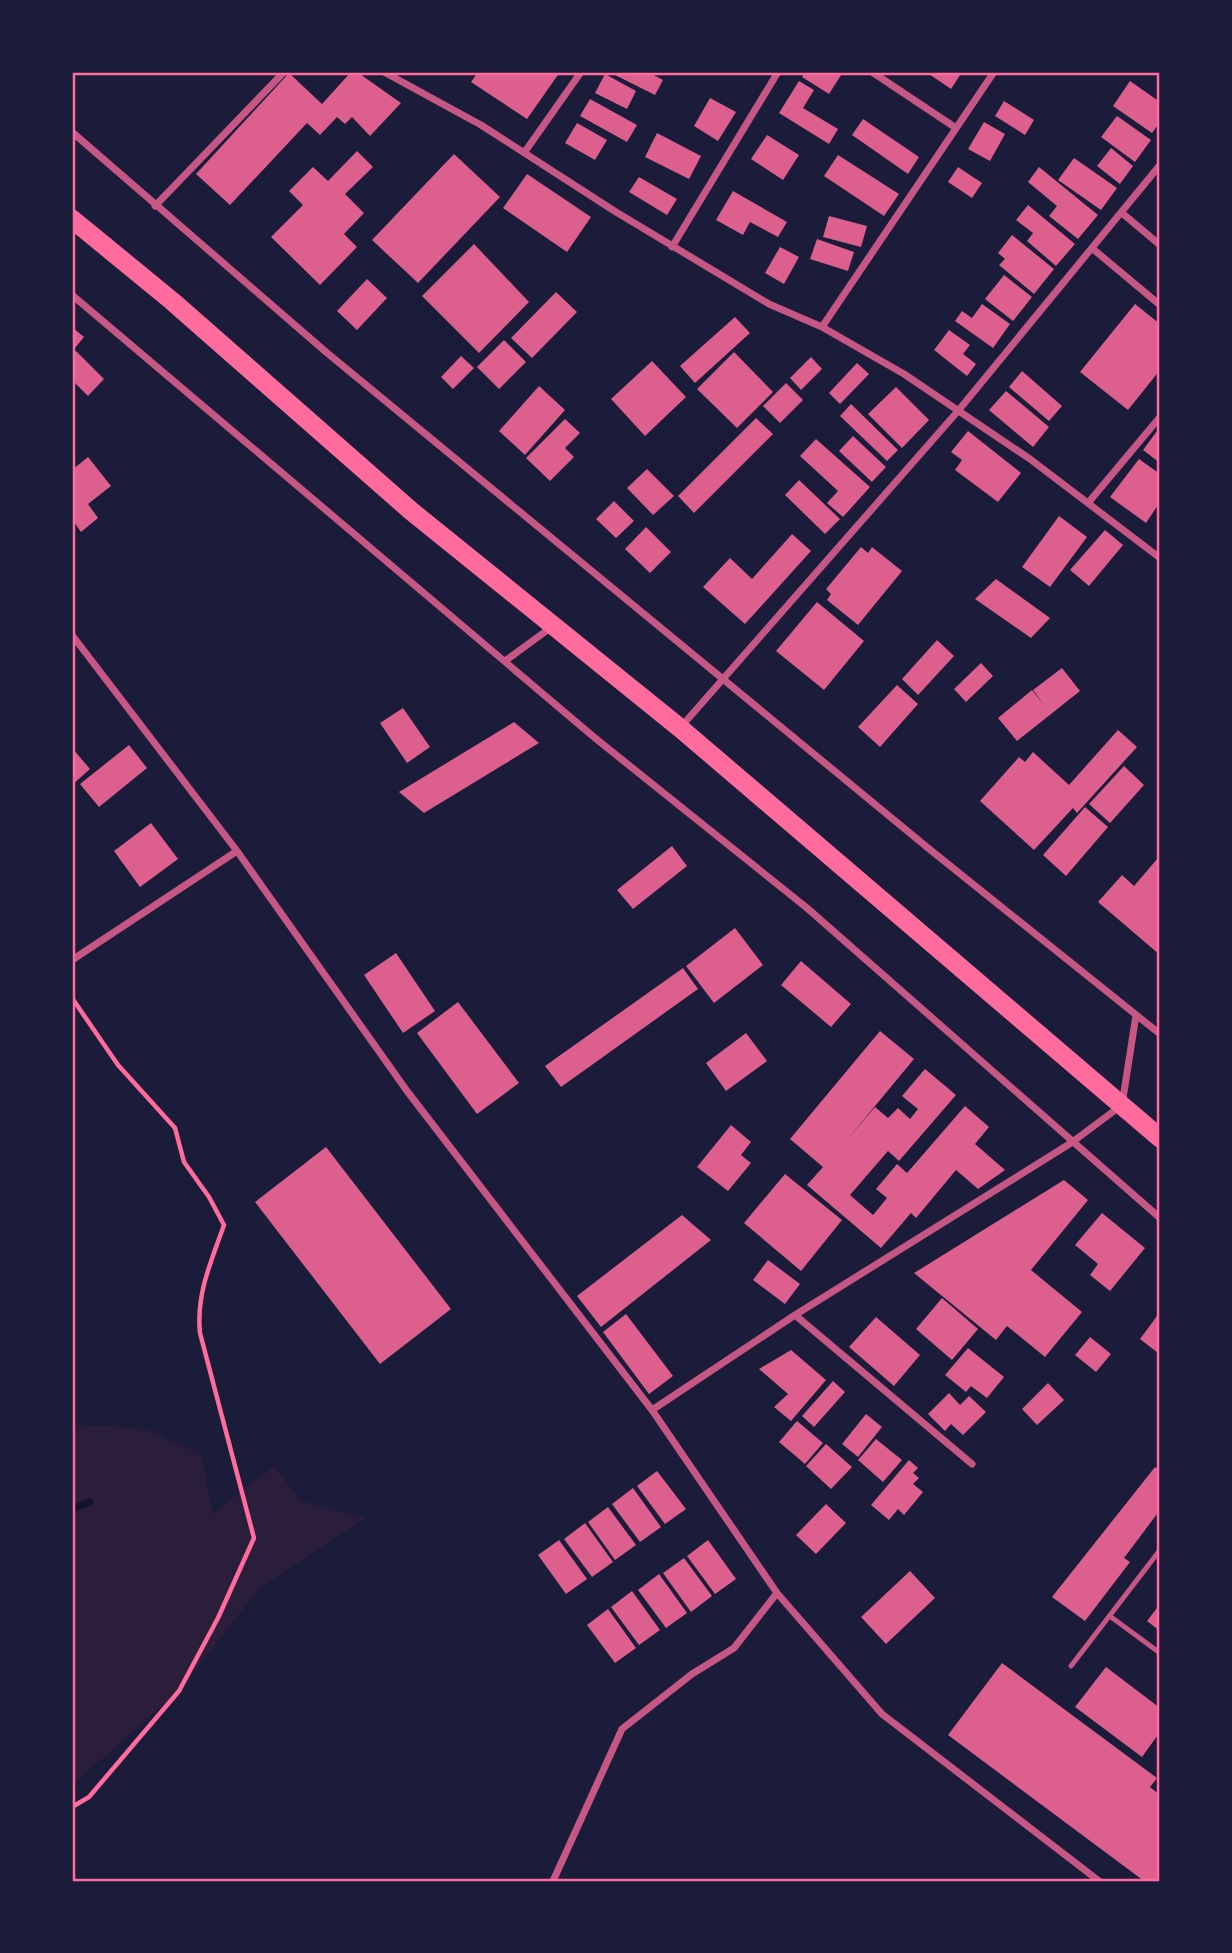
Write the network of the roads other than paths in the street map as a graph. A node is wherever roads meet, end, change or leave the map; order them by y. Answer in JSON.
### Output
{"nodes":[{"id":1,"x":284,"y":72,"type":"edge"},
{"id":2,"x":384,"y":72,"type":"edge"},
{"id":3,"x":581,"y":72,"type":"edge"},
{"id":4,"x":778,"y":72,"type":"edge"},
{"id":5,"x":872,"y":72,"type":"edge"},
{"id":6,"x":994,"y":72,"type":"edge"},
{"id":7,"x":956,"y":128,"type":"junction"},
{"id":8,"x":72,"y":132,"type":"edge"},
{"id":9,"x":524,"y":153,"type":"junction"},
{"id":10,"x":1160,"y":165,"type":"edge"},
{"id":11,"x":155,"y":205,"type":"junction"},
{"id":12,"x":1122,"y":213,"type":"junction"},
{"id":13,"x":72,"y":219,"type":"edge"},
{"id":14,"x":1160,"y":245,"type":"edge"},
{"id":15,"x":673,"y":247,"type":"junction"},
{"id":16,"x":1093,"y":249,"type":"junction"},
{"id":17,"x":72,"y":295,"type":"edge"},
{"id":18,"x":1160,"y":305,"type":"edge"},
{"id":19,"x":822,"y":327,"type":"junction"},
{"id":20,"x":958,"y":411,"type":"junction"},
{"id":21,"x":1160,"y":417,"type":"edge"},
{"id":22,"x":1088,"y":503,"type":"junction"},
{"id":23,"x":1160,"y":558,"type":"edge"},
{"id":24,"x":553,"y":626,"type":"junction"},
{"id":25,"x":72,"y":635,"type":"edge"},
{"id":26,"x":505,"y":661,"type":"junction"},
{"id":27,"x":723,"y":680,"type":"junction"},
{"id":28,"x":680,"y":728,"type":"junction"},
{"id":29,"x":237,"y":851,"type":"junction"},
{"id":30,"x":72,"y":960,"type":"edge"},
{"id":31,"x":1136,"y":1016,"type":"junction"},
{"id":32,"x":1160,"y":1034,"type":"edge"},
{"id":33,"x":1122,"y":1105,"type":"junction"},
{"id":34,"x":1160,"y":1138,"type":"edge"},
{"id":35,"x":1071,"y":1143,"type":"junction"},
{"id":36,"x":1160,"y":1219,"type":"edge"},
{"id":37,"x":796,"y":1315,"type":"junction"},
{"id":38,"x":652,"y":1410,"type":"junction"},
{"id":39,"x":972,"y":1464,"type":"dead end"},
{"id":40,"x":1160,"y":1550,"type":"edge"},
{"id":41,"x":778,"y":1593,"type":"junction"},
{"id":42,"x":1111,"y":1617,"type":"junction"},
{"id":43,"x":1160,"y":1653,"type":"edge"},
{"id":44,"x":1071,"y":1666,"type":"dead end"},
{"id":45,"x":553,"y":1881,"type":"edge"},
{"id":46,"x":1098,"y":1881,"type":"edge"}],
"edges":[{"from":1,"to":11,"type":"street"},
{"from":2,"to":9,"type":"street"},
{"from":3,"to":9,"type":"street"},
{"from":4,"to":15,"type":"street"},
{"from":5,"to":7,"type":"street"},
{"from":6,"to":7,"type":"street"},
{"from":7,"to":19,"type":"street"},
{"from":8,"to":11,"type":"street"},
{"from":9,"to":15,"type":"street"},
{"from":10,"to":12,"type":"street"},
{"from":11,"to":27,"type":"street"},
{"from":12,"to":14,"type":"street"},
{"from":12,"to":16,"type":"street"},
{"from":13,"to":24,"type":"highway"},
{"from":15,"to":19,"type":"street"},
{"from":16,"to":18,"type":"street"},
{"from":16,"to":20,"type":"street"},
{"from":17,"to":26,"type":"street"},
{"from":19,"to":20,"type":"street"},
{"from":20,"to":22,"type":"street"},
{"from":20,"to":27,"type":"street"},
{"from":21,"to":22,"type":"street"},
{"from":22,"to":23,"type":"street"},
{"from":24,"to":26,"type":"street"},
{"from":24,"to":28,"type":"highway"},
{"from":25,"to":29,"type":"street"},
{"from":26,"to":35,"type":"street"},
{"from":27,"to":28,"type":"street"},
{"from":27,"to":31,"type":"street"},
{"from":28,"to":33,"type":"highway"},
{"from":29,"to":30,"type":"street"},
{"from":29,"to":38,"type":"street"},
{"from":31,"to":32,"type":"street"},
{"from":31,"to":33,"type":"street"},
{"from":33,"to":34,"type":"highway"},
{"from":33,"to":35,"type":"street"},
{"from":35,"to":36,"type":"street"},
{"from":35,"to":37,"type":"street"},
{"from":37,"to":38,"type":"street"},
{"from":37,"to":39,"type":"street"},
{"from":38,"to":41,"type":"street"},
{"from":40,"to":42,"type":"lane"},
{"from":41,"to":45,"type":"street"},
{"from":41,"to":46,"type":"street"},
{"from":42,"to":43,"type":"lane"},
{"from":42,"to":44,"type":"lane"}]}
